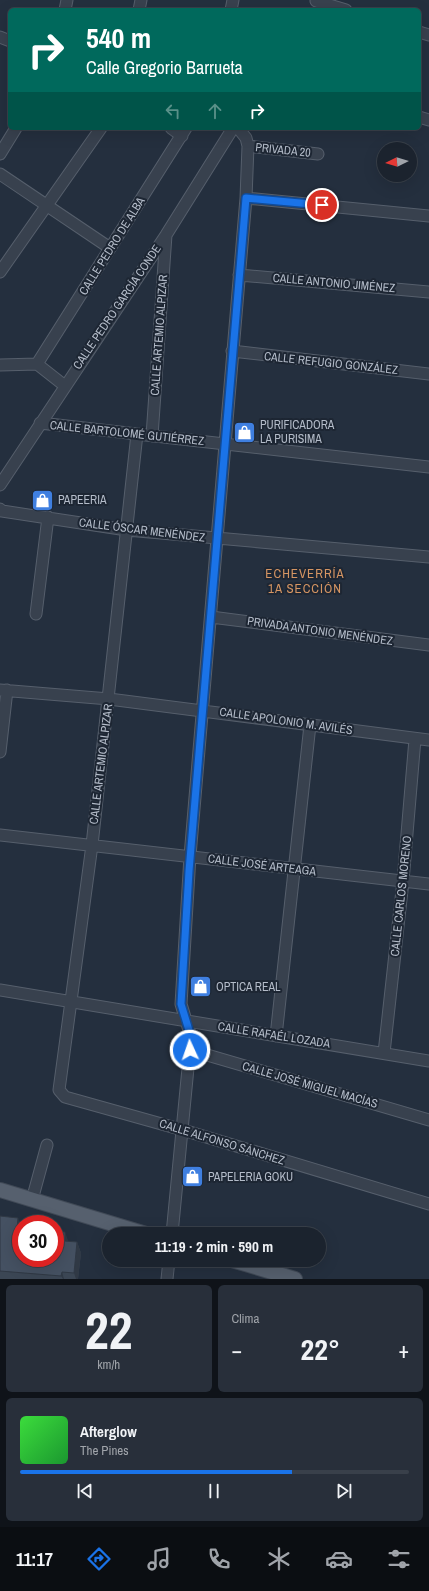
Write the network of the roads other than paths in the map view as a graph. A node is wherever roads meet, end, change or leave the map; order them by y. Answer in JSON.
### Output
{"nodes":[{"id":1,"x":314,"y":4,"type":"edge"},
{"id":2,"x":335,"y":8,"type":"edge"},
{"id":3,"x":15,"y":130,"type":"edge"},
{"id":4,"x":100,"y":130,"type":"edge"},
{"id":5,"x":232,"y":130,"type":"edge"},
{"id":6,"x":240,"y":130,"type":"edge"},
{"id":7,"x":184,"y":132,"type":"edge"},
{"id":8,"x":248,"y":146,"type":"junction"},
{"id":9,"x":0,"y":154,"type":"edge"},
{"id":10,"x":318,"y":154,"type":"dead end"},
{"id":11,"x":0,"y":174,"type":"edge"},
{"id":12,"x":246,"y":198,"type":"junction"},
{"id":13,"x":47,"y":205,"type":"junction"},
{"id":14,"x":429,"y":216,"type":"edge"},
{"id":15,"x":166,"y":235,"type":"junction"},
{"id":16,"x":110,"y":248,"type":"junction"},
{"id":17,"x":0,"y":271,"type":"edge"},
{"id":18,"x":239,"y":275,"type":"junction"},
{"id":19,"x":429,"y":292,"type":"edge"},
{"id":20,"x":232,"y":352,"type":"junction"},
{"id":21,"x":0,"y":364,"type":"edge"},
{"id":22,"x":37,"y":364,"type":"junction"},
{"id":23,"x":429,"y":374,"type":"edge"},
{"id":24,"x":65,"y":386,"type":"junction"},
{"id":25,"x":40,"y":424,"type":"junction"},
{"id":26,"x":137,"y":434,"type":"junction"},
{"id":27,"x":152,"y":436,"type":"junction"},
{"id":28,"x":225,"y":444,"type":"junction"},
{"id":29,"x":429,"y":467,"type":"edge"},
{"id":30,"x":0,"y":485,"type":"edge"},
{"id":31,"x":0,"y":509,"type":"edge"},
{"id":32,"x":48,"y":518,"type":"junction"},
{"id":33,"x":127,"y":530,"type":"junction"},
{"id":34,"x":217,"y":539,"type":"junction"},
{"id":35,"x":429,"y":557,"type":"edge"},
{"id":36,"x":36,"y":614,"type":"dead end"},
{"id":37,"x":211,"y":617,"type":"junction"},
{"id":38,"x":429,"y":645,"type":"edge"},
{"id":39,"x":4,"y":690,"type":"edge"},
{"id":40,"x":109,"y":699,"type":"junction"},
{"id":41,"x":202,"y":710,"type":"junction"},
{"id":42,"x":310,"y":725,"type":"junction"},
{"id":43,"x":415,"y":738,"type":"junction"},
{"id":44,"x":429,"y":740,"type":"edge"},
{"id":45,"x":0,"y":752,"type":"edge"},
{"id":46,"x":0,"y":835,"type":"edge"},
{"id":47,"x":92,"y":845,"type":"junction"},
{"id":48,"x":190,"y":856,"type":"junction"},
{"id":49,"x":294,"y":868,"type":"junction"},
{"id":50,"x":403,"y":881,"type":"junction"},
{"id":51,"x":429,"y":884,"type":"edge"},
{"id":52,"x":0,"y":990,"type":"edge"},
{"id":53,"x":72,"y":1002,"type":"junction"},
{"id":54,"x":185,"y":1020,"type":"junction"},
{"id":55,"x":276,"y":1036,"type":"junction"},
{"id":56,"x":190,"y":1050,"type":"junction"},
{"id":57,"x":384,"y":1053,"type":"junction"},
{"id":58,"x":429,"y":1061,"type":"edge"},
{"id":59,"x":61,"y":1093,"type":"joint"},
{"id":60,"x":429,"y":1120,"type":"edge"},
{"id":61,"x":183,"y":1130,"type":"junction"},
{"id":62,"x":47,"y":1145,"type":"dead end"},
{"id":63,"x":0,"y":1190,"type":"edge"},
{"id":64,"x":32,"y":1200,"type":"junction"},
{"id":65,"x":429,"y":1204,"type":"edge"},
{"id":66,"x":123,"y":1227,"type":"edge"},
{"id":67,"x":173,"y":1227,"type":"edge"},
{"id":68,"x":168,"y":1267,"type":"edge"},
{"id":69,"x":255,"y":1267,"type":"edge"},
{"id":70,"x":167,"y":1279,"type":"edge"},
{"id":71,"x":295,"y":1279,"type":"edge"}],
"edges":[{"from":1,"to":2,"type":"street"},
{"from":3,"to":9,"type":"street"},
{"from":4,"to":13,"type":"street"},
{"from":5,"to":15,"type":"street","name":"CALLE PEDRO GARCÍA CONDE"},
{"from":6,"to":8,"type":"street"},
{"from":7,"to":16,"type":"street","name":"CALLE PEDRO DE ALBA"},
{"from":8,"to":10,"type":"street","name":"PRIVADA 20"},
{"from":8,"to":12,"type":"street"},
{"from":11,"to":13,"type":"street"},
{"from":12,"to":14,"type":"street"},
{"from":12,"to":18,"type":"street"},
{"from":13,"to":16,"type":"street"},
{"from":13,"to":17,"type":"street"},
{"from":15,"to":24,"type":"street","name":"CALLE PEDRO GARCÍA CONDE"},
{"from":15,"to":27,"type":"street","name":"CALLE ARTEMIO ALPIZAR"},
{"from":16,"to":22,"type":"street","name":"CALLE PEDRO DE ALBA"},
{"from":18,"to":19,"type":"street","name":"CALLE ANTONIO JIMÉNEZ"},
{"from":18,"to":20,"type":"street"},
{"from":20,"to":23,"type":"street","name":"CALLE REFUGIO GONZÁLEZ"},
{"from":20,"to":28,"type":"street"},
{"from":21,"to":22,"type":"street"},
{"from":22,"to":24,"type":"street"},
{"from":24,"to":25,"type":"street","name":"CALLE PEDRO GARCÍA CONDE"},
{"from":25,"to":26,"type":"street","name":"CALLE BARTOLOMÉ GUTIÉRREZ"},
{"from":25,"to":30,"type":"street","name":"CALLE PEDRO GARCÍA CONDE"},
{"from":26,"to":27,"type":"street","name":"CALLE BARTOLOMÉ GUTIÉRREZ"},
{"from":26,"to":33,"type":"street","name":"CALLE ARTEMIO ALPIZAR"},
{"from":27,"to":28,"type":"street","name":"CALLE BARTOLOMÉ GUTIÉRREZ"},
{"from":28,"to":29,"type":"street","name":"CALLE BARTOLOMÉ GUTIÉRREZ"},
{"from":28,"to":34,"type":"street"},
{"from":31,"to":32,"type":"street","name":"CALLE ÓSCAR MENÉNDEZ"},
{"from":32,"to":33,"type":"street","name":"CALLE ÓSCAR MENÉNDEZ"},
{"from":32,"to":36,"type":"street"},
{"from":33,"to":34,"type":"street","name":"CALLE ÓSCAR MENÉNDEZ"},
{"from":33,"to":40,"type":"street","name":"CALLE ARTEMIO ALPIZAR"},
{"from":34,"to":35,"type":"street","name":"CALLE ÓSCAR MENÉNDEZ"},
{"from":34,"to":37,"type":"street"},
{"from":37,"to":38,"type":"street","name":"PRIVADA ANTONIO MENÉNDEZ"},
{"from":37,"to":41,"type":"street"},
{"from":39,"to":40,"type":"street","name":"CALLE APOLONIO M. AVILÉS"},
{"from":39,"to":45,"type":"street"},
{"from":40,"to":41,"type":"street","name":"CALLE APOLONIO M. AVILÉS"},
{"from":40,"to":47,"type":"street","name":"CALLE ARTEMIO ALPIZAR"},
{"from":41,"to":42,"type":"street","name":"CALLE APOLONIO M. AVILÉS"},
{"from":41,"to":48,"type":"street"},
{"from":42,"to":43,"type":"street","name":"CALLE APOLONIO M. AVILÉS"},
{"from":42,"to":49,"type":"street"},
{"from":43,"to":44,"type":"street","name":"CALLE APOLONIO M. AVILÉS"},
{"from":43,"to":50,"type":"street","name":"CALLE CARLOS MORENO"},
{"from":46,"to":47,"type":"street","name":"CALLE JOSÉ ARTEAGA"},
{"from":47,"to":48,"type":"street","name":"CALLE JOSÉ ARTEAGA"},
{"from":47,"to":53,"type":"street","name":"CALLE ARTEMIO ALPIZAR"},
{"from":48,"to":49,"type":"street","name":"CALLE JOSÉ ARTEAGA"},
{"from":48,"to":54,"type":"street"},
{"from":49,"to":50,"type":"street","name":"CALLE JOSÉ ARTEAGA"},
{"from":49,"to":55,"type":"street"},
{"from":50,"to":51,"type":"street","name":"CALLE JOSÉ ARTEAGA"},
{"from":50,"to":57,"type":"street","name":"CALLE CARLOS MORENO"},
{"from":52,"to":53,"type":"street","name":"CALLE RAFAÉL LOZADA"},
{"from":53,"to":54,"type":"street","name":"CALLE RAFAÉL LOZADA"},
{"from":53,"to":59,"type":"street","name":"CALLE ARTEMIO ALPIZAR"},
{"from":54,"to":55,"type":"street","name":"CALLE RAFAÉL LOZADA"},
{"from":54,"to":56,"type":"street"},
{"from":55,"to":57,"type":"street","name":"CALLE RAFAÉL LOZADA"},
{"from":56,"to":60,"type":"street","name":"CALLE JOSÉ MIGUEL MACÍAS"},
{"from":56,"to":61,"type":"street"},
{"from":57,"to":58,"type":"street","name":"CALLE RAFAÉL LOZADA"},
{"from":59,"to":61,"type":"street","name":"CALLE ALFONSO SÁNCHEZ"},
{"from":61,"to":65,"type":"street","name":"CALLE ALFONSO SÁNCHEZ"},
{"from":61,"to":67,"type":"street"},
{"from":62,"to":64,"type":"street"},
{"from":63,"to":64,"type":"main road"},
{"from":64,"to":66,"type":"main road"},
{"from":68,"to":70,"type":"street"},
{"from":69,"to":71,"type":"main road"}]}
